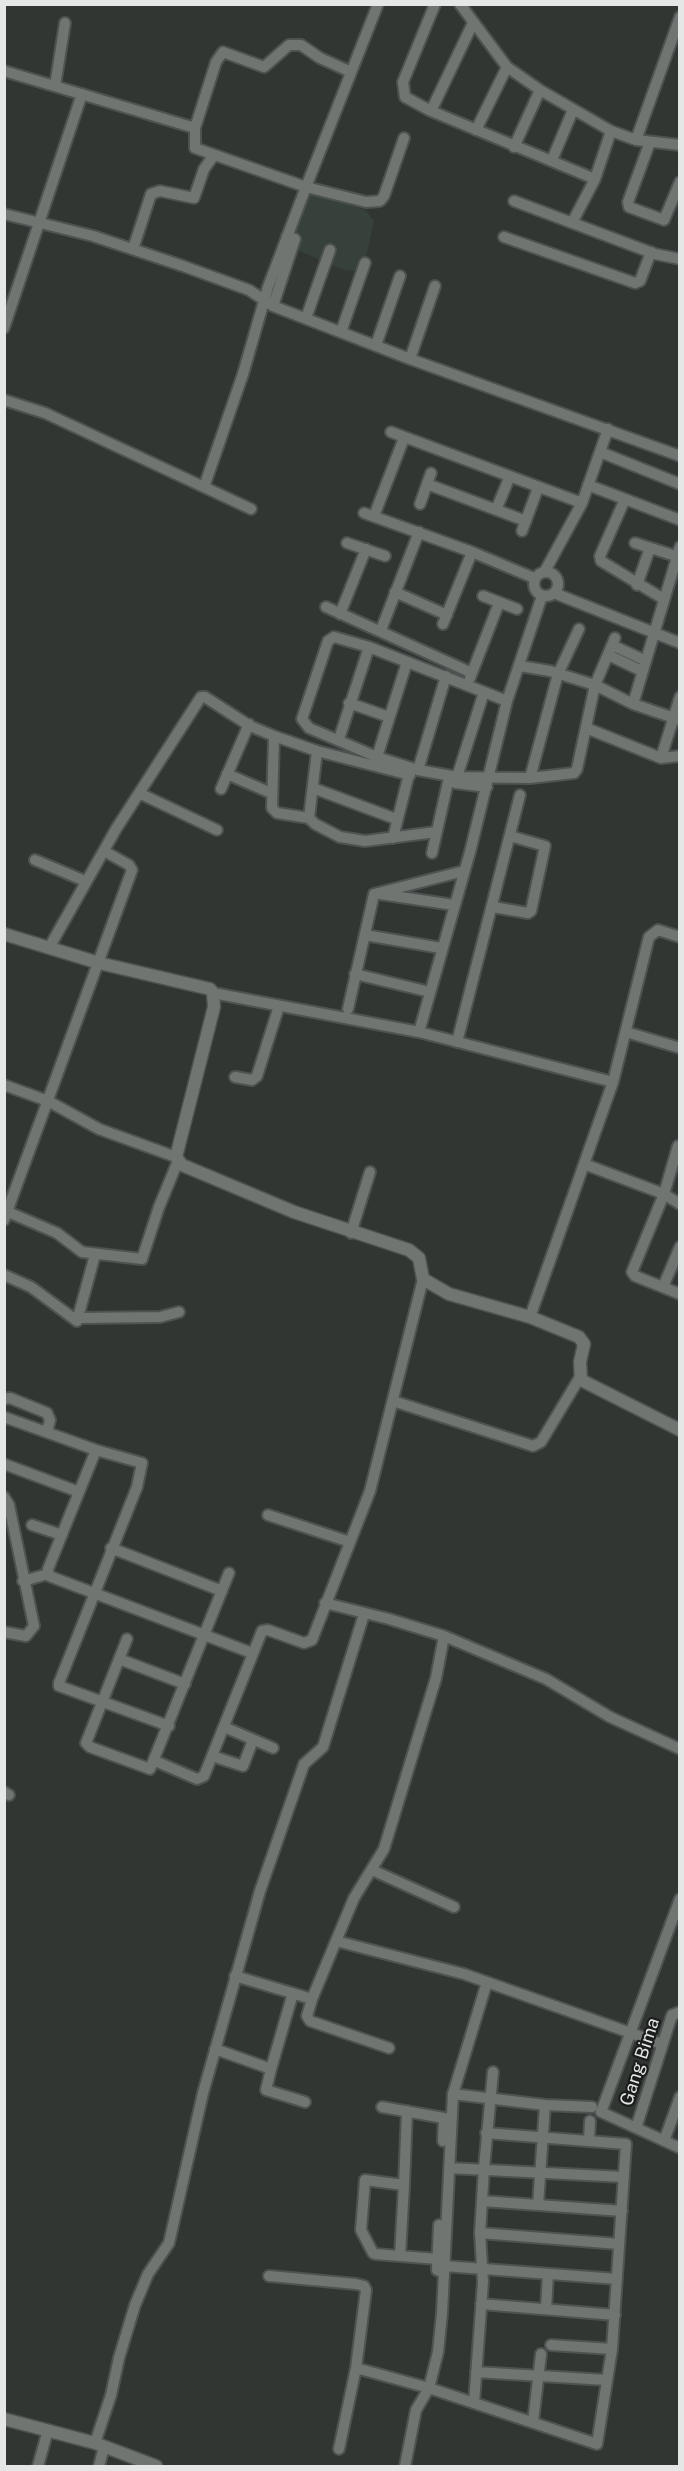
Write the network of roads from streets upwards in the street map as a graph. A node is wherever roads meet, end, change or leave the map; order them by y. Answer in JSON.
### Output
{"nodes":[{"id":1,"x":378,"y":4,"type":"edge"},
{"id":2,"x":435,"y":4,"type":"edge"},
{"id":3,"x":460,"y":4,"type":"edge"},
{"id":4,"x":680,"y":17,"type":"edge"},
{"id":5,"x":65,"y":23,"type":"dead end"},
{"id":6,"x":473,"y":23,"type":"junction"},
{"id":7,"x":507,"y":67,"type":"junction"},
{"id":8,"x":4,"y":71,"type":"edge"},
{"id":9,"x":351,"y":72,"type":"junction"},
{"id":10,"x":55,"y":86,"type":"junction"},
{"id":11,"x":540,"y":90,"type":"junction"},
{"id":12,"x":82,"y":94,"type":"junction"},
{"id":13,"x":573,"y":110,"type":"junction"},
{"id":14,"x":431,"y":111,"type":"junction"},
{"id":15,"x":195,"y":128,"type":"junction"},
{"id":16,"x":476,"y":130,"type":"junction"},
{"id":17,"x":611,"y":131,"type":"junction"},
{"id":18,"x":639,"y":132,"type":"junction"},
{"id":19,"x":404,"y":138,"type":"dead end"},
{"id":20,"x":650,"y":142,"type":"junction"},
{"id":21,"x":680,"y":145,"type":"edge"},
{"id":22,"x":514,"y":147,"type":"junction"},
{"id":23,"x":214,"y":155,"type":"junction"},
{"id":24,"x":552,"y":160,"type":"junction"},
{"id":25,"x":594,"y":179,"type":"junction"},
{"id":26,"x":680,"y":182,"type":"edge"},
{"id":27,"x":306,"y":187,"type":"junction"},
{"id":28,"x":514,"y":201,"type":"dead end"},
{"id":29,"x":4,"y":214,"type":"edge"},
{"id":30,"x":572,"y":223,"type":"junction"},
{"id":31,"x":39,"y":225,"type":"junction"},
{"id":32,"x":504,"y":237,"type":"dead end"},
{"id":33,"x":132,"y":249,"type":"junction"},
{"id":34,"x":330,"y":250,"type":"dead end"},
{"id":35,"x":651,"y":252,"type":"junction"},
{"id":36,"x":680,"y":259,"type":"edge"},
{"id":37,"x":365,"y":263,"type":"dead end"},
{"id":38,"x":400,"y":276,"type":"dead end"},
{"id":39,"x":435,"y":286,"type":"dead end"},
{"id":40,"x":268,"y":304,"type":"junction"},
{"id":41,"x":306,"y":318,"type":"junction"},
{"id":42,"x":4,"y":328,"type":"edge"},
{"id":43,"x":341,"y":332,"type":"junction"},
{"id":44,"x":376,"y":345,"type":"junction"},
{"id":45,"x":410,"y":358,"type":"junction"},
{"id":46,"x":4,"y":400,"type":"edge"},
{"id":47,"x":608,"y":429,"type":"junction"},
{"id":48,"x":392,"y":432,"type":"dead end"},
{"id":49,"x":404,"y":438,"type":"junction"},
{"id":50,"x":600,"y":452,"type":"junction"},
{"id":51,"x":680,"y":456,"type":"edge"},
{"id":52,"x":510,"y":476,"type":"junction"},
{"id":53,"x":680,"y":484,"type":"edge"},
{"id":54,"x":588,"y":485,"type":"junction"},
{"id":55,"x":204,"y":487,"type":"junction"},
{"id":56,"x":538,"y":488,"type":"junction"},
{"id":57,"x":625,"y":499,"type":"junction"},
{"id":58,"x":582,"y":503,"type":"junction"},
{"id":59,"x":420,"y":504,"type":"dead end"},
{"id":60,"x":251,"y":509,"type":"dead end"},
{"id":61,"x":496,"y":510,"type":"junction"},
{"id":62,"x":680,"y":520,"type":"edge"},
{"id":63,"x":419,"y":532,"type":"junction"},
{"id":64,"x":347,"y":543,"type":"dead end"},
{"id":65,"x":635,"y":543,"type":"dead end"},
{"id":66,"x":650,"y":548,"type":"junction"},
{"id":67,"x":366,"y":549,"type":"junction"},
{"id":68,"x":472,"y":552,"type":"junction"},
{"id":69,"x":678,"y":553,"type":"edge"},
{"id":70,"x":385,"y":556,"type":"dead end"},
{"id":71,"x":544,"y":571,"type":"junction"},
{"id":72,"x":534,"y":578,"type":"junction"},
{"id":73,"x":637,"y":585,"type":"junction"},
{"id":74,"x":395,"y":592,"type":"junction"},
{"id":75,"x":554,"y":593,"type":"junction"},
{"id":76,"x":483,"y":596,"type":"dead end"},
{"id":77,"x":542,"y":596,"type":"junction"},
{"id":78,"x":662,"y":598,"type":"junction"},
{"id":79,"x":499,"y":603,"type":"junction"},
{"id":80,"x":326,"y":608,"type":"dead end"},
{"id":81,"x":517,"y":609,"type":"dead end"},
{"id":82,"x":340,"y":614,"type":"junction"},
{"id":83,"x":579,"y":629,"type":"dead end"},
{"id":84,"x":381,"y":630,"type":"junction"},
{"id":85,"x":653,"y":633,"type":"junction"},
{"id":86,"x":680,"y":643,"type":"edge"},
{"id":87,"x":369,"y":647,"type":"junction"},
{"id":88,"x":407,"y":662,"type":"junction"},
{"id":89,"x":520,"y":666,"type":"junction"},
{"id":90,"x":644,"y":666,"type":"junction"},
{"id":91,"x":558,"y":674,"type":"junction"},
{"id":92,"x":446,"y":676,"type":"junction"},
{"id":93,"x":595,"y":685,"type":"junction"},
{"id":94,"x":484,"y":692,"type":"junction"},
{"id":95,"x":680,"y":697,"type":"edge"},
{"id":96,"x":507,"y":701,"type":"junction"},
{"id":97,"x":349,"y":703,"type":"junction"},
{"id":98,"x":633,"y":704,"type":"junction"},
{"id":99,"x":389,"y":717,"type":"junction"},
{"id":100,"x":677,"y":720,"type":"edge"},
{"id":101,"x":249,"y":724,"type":"junction"},
{"id":102,"x":586,"y":728,"type":"junction"},
{"id":103,"x":274,"y":736,"type":"junction"},
{"id":104,"x":339,"y":739,"type":"junction"},
{"id":105,"x":317,"y":751,"type":"junction"},
{"id":106,"x":680,"y":756,"type":"edge"},
{"id":107,"x":376,"y":757,"type":"junction"},
{"id":108,"x":661,"y":758,"type":"junction"},
{"id":109,"x":413,"y":772,"type":"junction"},
{"id":110,"x":227,"y":774,"type":"junction"},
{"id":111,"x":530,"y":777,"type":"junction"},
{"id":112,"x":453,"y":779,"type":"junction"},
{"id":113,"x":488,"y":782,"type":"junction"},
{"id":114,"x":312,"y":788,"type":"junction"},
{"id":115,"x":221,"y":789,"type":"dead end"},
{"id":116,"x":271,"y":792,"type":"junction"},
{"id":117,"x":141,"y":794,"type":"junction"},
{"id":118,"x":520,"y":795,"type":"dead end"},
{"id":119,"x":309,"y":818,"type":"junction"},
{"id":120,"x":396,"y":819,"type":"junction"},
{"id":121,"x":217,"y":830,"type":"dead end"},
{"id":122,"x":436,"y":832,"type":"junction"},
{"id":123,"x":510,"y":836,"type":"junction"},
{"id":124,"x":393,"y":838,"type":"junction"},
{"id":125,"x":104,"y":851,"type":"junction"},
{"id":126,"x":432,"y":853,"type":"dead end"},
{"id":127,"x":35,"y":860,"type":"dead end"},
{"id":128,"x":464,"y":871,"type":"junction"},
{"id":129,"x":86,"y":881,"type":"junction"},
{"id":130,"x":375,"y":894,"type":"junction"},
{"id":131,"x":454,"y":905,"type":"junction"},
{"id":132,"x":493,"y":907,"type":"junction"},
{"id":133,"x":4,"y":934,"type":"edge"},
{"id":134,"x":365,"y":935,"type":"junction"},
{"id":135,"x":680,"y":937,"type":"edge"},
{"id":136,"x":49,"y":948,"type":"junction"},
{"id":137,"x":441,"y":948,"type":"junction"},
{"id":138,"x":99,"y":963,"type":"junction"},
{"id":139,"x":355,"y":975,"type":"junction"},
{"id":140,"x":430,"y":992,"type":"junction"},
{"id":141,"x":213,"y":993,"type":"junction"},
{"id":142,"x":279,"y":1006,"type":"junction"},
{"id":143,"x":348,"y":1009,"type":"dead end"},
{"id":144,"x":419,"y":1032,"type":"junction"},
{"id":145,"x":626,"y":1032,"type":"junction"},
{"id":146,"x":457,"y":1042,"type":"junction"},
{"id":147,"x":680,"y":1048,"type":"edge"},
{"id":148,"x":235,"y":1077,"type":"dead end"},
{"id":149,"x":613,"y":1082,"type":"junction"},
{"id":150,"x":4,"y":1084,"type":"edge"},
{"id":151,"x":48,"y":1101,"type":"junction"},
{"id":152,"x":678,"y":1146,"type":"edge"},
{"id":153,"x":177,"y":1159,"type":"junction"},
{"id":154,"x":677,"y":1161,"type":"edge"},
{"id":155,"x":584,"y":1164,"type":"junction"},
{"id":156,"x":370,"y":1172,"type":"dead end"},
{"id":157,"x":664,"y":1194,"type":"junction"},
{"id":158,"x":680,"y":1204,"type":"edge"},
{"id":159,"x":6,"y":1216,"type":"edge"},
{"id":160,"x":351,"y":1233,"type":"junction"},
{"id":161,"x":680,"y":1247,"type":"edge"},
{"id":162,"x":95,"y":1255,"type":"junction"},
{"id":163,"x":4,"y":1275,"type":"edge"},
{"id":164,"x":423,"y":1279,"type":"junction"},
{"id":165,"x":663,"y":1287,"type":"junction"},
{"id":166,"x":680,"y":1294,"type":"edge"},
{"id":167,"x":178,"y":1312,"type":"dead end"},
{"id":168,"x":530,"y":1317,"type":"junction"},
{"id":169,"x":80,"y":1318,"type":"junction"},
{"id":170,"x":580,"y":1377,"type":"junction"},
{"id":171,"x":4,"y":1399,"type":"edge"},
{"id":172,"x":393,"y":1401,"type":"junction"},
{"id":173,"x":4,"y":1417,"type":"edge"},
{"id":174,"x":680,"y":1430,"type":"edge"},
{"id":175,"x":47,"y":1432,"type":"junction"},
{"id":176,"x":96,"y":1450,"type":"junction"},
{"id":177,"x":4,"y":1464,"type":"edge"},
{"id":178,"x":79,"y":1492,"type":"junction"},
{"id":179,"x":4,"y":1497,"type":"edge"},
{"id":180,"x":268,"y":1515,"type":"dead end"},
{"id":181,"x":32,"y":1525,"type":"dead end"},
{"id":182,"x":62,"y":1535,"type":"junction"},
{"id":183,"x":350,"y":1542,"type":"junction"},
{"id":184,"x":111,"y":1548,"type":"junction"},
{"id":185,"x":229,"y":1573,"type":"dead end"},
{"id":186,"x":48,"y":1574,"type":"junction"},
{"id":187,"x":23,"y":1581,"type":"junction"},
{"id":188,"x":222,"y":1591,"type":"junction"},
{"id":189,"x":93,"y":1593,"type":"junction"},
{"id":190,"x":325,"y":1604,"type":"junction"},
{"id":191,"x":364,"y":1614,"type":"junction"},
{"id":192,"x":4,"y":1632,"type":"edge"},
{"id":193,"x":204,"y":1635,"type":"junction"},
{"id":194,"x":444,"y":1636,"type":"junction"},
{"id":195,"x":127,"y":1639,"type":"dead end"},
{"id":196,"x":252,"y":1653,"type":"junction"},
{"id":197,"x":119,"y":1659,"type":"junction"},
{"id":198,"x":185,"y":1684,"type":"junction"},
{"id":199,"x":103,"y":1700,"type":"junction"},
{"id":200,"x":169,"y":1726,"type":"junction"},
{"id":201,"x":224,"y":1727,"type":"junction"},
{"id":202,"x":253,"y":1740,"type":"junction"},
{"id":203,"x":273,"y":1748,"type":"dead end"},
{"id":204,"x":680,"y":1749,"type":"edge"},
{"id":205,"x":212,"y":1756,"type":"junction"},
{"id":206,"x":155,"y":1761,"type":"junction"},
{"id":207,"x":372,"y":1870,"type":"junction"},
{"id":208,"x":680,"y":1899,"type":"edge"},
{"id":209,"x":454,"y":1907,"type":"dead end"},
{"id":210,"x":336,"y":1941,"type":"junction"},
{"id":211,"x":235,"y":1976,"type":"junction"},
{"id":212,"x":487,"y":1982,"type":"junction"},
{"id":213,"x":293,"y":1993,"type":"junction"},
{"id":214,"x":312,"y":1998,"type":"junction"},
{"id":215,"x":680,"y":2012,"type":"edge"},
{"id":216,"x":630,"y":2033,"type":"junction"},
{"id":217,"x":662,"y":2044,"type":"junction"},
{"id":218,"x":389,"y":2048,"type":"dead end"},
{"id":219,"x":215,"y":2049,"type":"junction"},
{"id":220,"x":271,"y":2069,"type":"junction"},
{"id":221,"x":493,"y":2072,"type":"dead end"},
{"id":222,"x":453,"y":2094,"type":"junction"},
{"id":223,"x":489,"y":2097,"type":"junction"},
{"id":224,"x":680,"y":2097,"type":"edge"},
{"id":225,"x":305,"y":2102,"type":"dead end"},
{"id":226,"x":545,"y":2105,"type":"junction"},
{"id":227,"x":382,"y":2107,"type":"dead end"},
{"id":228,"x":597,"y":2109,"type":"junction"},
{"id":229,"x":407,"y":2111,"type":"junction"},
{"id":230,"x":590,"y":2121,"type":"dead end"},
{"id":231,"x":636,"y":2128,"type":"junction"},
{"id":232,"x":486,"y":2133,"type":"junction"},
{"id":233,"x":543,"y":2137,"type":"junction"},
{"id":234,"x":589,"y":2141,"type":"junction"},
{"id":235,"x":664,"y":2141,"type":"junction"},
{"id":236,"x":680,"y":2148,"type":"edge"},
{"id":237,"x":449,"y":2168,"type":"junction"},
{"id":238,"x":484,"y":2168,"type":"junction"},
{"id":239,"x":540,"y":2172,"type":"junction"},
{"id":240,"x":624,"y":2177,"type":"junction"},
{"id":241,"x":404,"y":2185,"type":"junction"},
{"id":242,"x":482,"y":2201,"type":"junction"},
{"id":243,"x":538,"y":2205,"type":"junction"},
{"id":244,"x":622,"y":2211,"type":"junction"},
{"id":245,"x":480,"y":2234,"type":"junction"},
{"id":246,"x":619,"y":2244,"type":"junction"},
{"id":247,"x":400,"y":2256,"type":"junction"},
{"id":248,"x":442,"y":2266,"type":"junction"},
{"id":249,"x":481,"y":2269,"type":"junction"},
{"id":250,"x":548,"y":2274,"type":"junction"},
{"id":251,"x":269,"y":2277,"type":"dead end"},
{"id":252,"x":617,"y":2279,"type":"junction"},
{"id":253,"x":482,"y":2304,"type":"junction"},
{"id":254,"x":546,"y":2309,"type":"junction"},
{"id":255,"x":615,"y":2315,"type":"junction"},
{"id":256,"x":551,"y":2345,"type":"dead end"},
{"id":257,"x":612,"y":2349,"type":"junction"},
{"id":258,"x":541,"y":2354,"type":"dead end"},
{"id":259,"x":356,"y":2368,"type":"junction"},
{"id":260,"x":476,"y":2372,"type":"junction"},
{"id":261,"x":540,"y":2376,"type":"junction"},
{"id":262,"x":607,"y":2380,"type":"junction"},
{"id":263,"x":429,"y":2388,"type":"junction"},
{"id":264,"x":474,"y":2403,"type":"junction"},
{"id":265,"x":4,"y":2419,"type":"edge"},
{"id":266,"x":533,"y":2422,"type":"junction"},
{"id":267,"x":48,"y":2430,"type":"junction"},
{"id":268,"x":100,"y":2445,"type":"junction"},
{"id":269,"x":339,"y":2449,"type":"dead end"},
{"id":270,"x":405,"y":2464,"type":"edge"},
{"id":271,"x":38,"y":2466,"type":"edge"},
{"id":272,"x":99,"y":2466,"type":"edge"},
{"id":273,"x":156,"y":2466,"type":"edge"},
{"id":274,"x":418,"y":2466,"type":"edge"}],
"edges":[{"from":1,"to":9,"type":"street"},
{"from":2,"to":14,"type":"street"},
{"from":3,"to":6,"type":"street"},
{"from":4,"to":18,"type":"street"},
{"from":5,"to":10,"type":"street"},
{"from":6,"to":7,"type":"street"},
{"from":6,"to":14,"type":"street"},
{"from":7,"to":11,"type":"street"},
{"from":7,"to":16,"type":"street"},
{"from":8,"to":10,"type":"street"},
{"from":9,"to":15,"type":"street"},
{"from":9,"to":27,"type":"street"},
{"from":10,"to":12,"type":"street"},
{"from":11,"to":13,"type":"street"},
{"from":11,"to":22,"type":"street"},
{"from":12,"to":15,"type":"street"},
{"from":12,"to":31,"type":"street"},
{"from":13,"to":17,"type":"street"},
{"from":13,"to":24,"type":"street"},
{"from":14,"to":16,"type":"street"},
{"from":15,"to":23,"type":"street"},
{"from":16,"to":22,"type":"street"},
{"from":17,"to":18,"type":"street"},
{"from":17,"to":25,"type":"street"},
{"from":18,"to":20,"type":"street"},
{"from":19,"to":27,"type":"street"},
{"from":20,"to":21,"type":"street"},
{"from":20,"to":26,"type":"street"},
{"from":22,"to":24,"type":"street"},
{"from":23,"to":27,"type":"street"},
{"from":23,"to":33,"type":"street"},
{"from":24,"to":25,"type":"street"},
{"from":25,"to":30,"type":"street"},
{"from":27,"to":40,"type":"street"},
{"from":28,"to":30,"type":"street"},
{"from":29,"to":31,"type":"street"},
{"from":30,"to":35,"type":"street"},
{"from":31,"to":33,"type":"street"},
{"from":31,"to":42,"type":"street"},
{"from":32,"to":35,"type":"street"},
{"from":33,"to":40,"type":"street"},
{"from":34,"to":41,"type":"street"},
{"from":35,"to":36,"type":"street"},
{"from":37,"to":43,"type":"street"},
{"from":38,"to":44,"type":"street"},
{"from":39,"to":45,"type":"street"},
{"from":40,"to":41,"type":"street"},
{"from":40,"to":55,"type":"street"},
{"from":41,"to":43,"type":"street"},
{"from":43,"to":44,"type":"street"},
{"from":44,"to":45,"type":"street"},
{"from":45,"to":47,"type":"street"},
{"from":46,"to":55,"type":"street"},
{"from":47,"to":50,"type":"street"},
{"from":47,"to":51,"type":"street"},
{"from":48,"to":49,"type":"street"},
{"from":49,"to":52,"type":"street"},
{"from":49,"to":63,"type":"street"},
{"from":50,"to":53,"type":"street"},
{"from":50,"to":54,"type":"street"},
{"from":52,"to":56,"type":"street"},
{"from":52,"to":61,"type":"street"},
{"from":54,"to":57,"type":"street"},
{"from":54,"to":58,"type":"street"},
{"from":55,"to":60,"type":"street"},
{"from":56,"to":58,"type":"street"},
{"from":56,"to":61,"type":"street"},
{"from":57,"to":62,"type":"street"},
{"from":57,"to":73,"type":"street"},
{"from":58,"to":71,"type":"street"},
{"from":59,"to":61,"type":"street"},
{"from":63,"to":68,"type":"street"},
{"from":63,"to":74,"type":"street"},
{"from":64,"to":67,"type":"street"},
{"from":65,"to":66,"type":"street"},
{"from":66,"to":69,"type":"street"},
{"from":66,"to":73,"type":"street"},
{"from":67,"to":70,"type":"street"},
{"from":67,"to":82,"type":"street"},
{"from":68,"to":72,"type":"street"},
{"from":68,"to":74,"type":"street"},
{"from":69,"to":78,"type":"street"},
{"from":71,"to":72,"type":"street"},
{"from":71,"to":75,"type":"street"},
{"from":72,"to":77,"type":"street"},
{"from":73,"to":78,"type":"street"},
{"from":74,"to":84,"type":"street"},
{"from":75,"to":77,"type":"street"},
{"from":75,"to":85,"type":"street"},
{"from":76,"to":79,"type":"street"},
{"from":77,"to":89,"type":"street"},
{"from":78,"to":85,"type":"street"},
{"from":79,"to":81,"type":"street"},
{"from":79,"to":84,"type":"street"},
{"from":80,"to":82,"type":"street"},
{"from":82,"to":84,"type":"street"},
{"from":83,"to":91,"type":"street"},
{"from":85,"to":86,"type":"street"},
{"from":85,"to":90,"type":"street"},
{"from":87,"to":88,"type":"street"},
{"from":87,"to":97,"type":"street"},
{"from":87,"to":104,"type":"street"},
{"from":88,"to":92,"type":"street"},
{"from":88,"to":99,"type":"street"},
{"from":89,"to":91,"type":"street"},
{"from":89,"to":96,"type":"street"},
{"from":90,"to":93,"type":"street"},
{"from":90,"to":98,"type":"street"},
{"from":91,"to":93,"type":"street"},
{"from":91,"to":111,"type":"street"},
{"from":92,"to":94,"type":"street"},
{"from":92,"to":109,"type":"street"},
{"from":93,"to":98,"type":"street"},
{"from":93,"to":102,"type":"street"},
{"from":94,"to":96,"type":"street"},
{"from":94,"to":112,"type":"street"},
{"from":95,"to":100,"type":"street"},
{"from":96,"to":113,"type":"street"},
{"from":97,"to":99,"type":"street"},
{"from":97,"to":104,"type":"street"},
{"from":98,"to":100,"type":"street"},
{"from":99,"to":107,"type":"street"},
{"from":100,"to":108,"type":"street"},
{"from":101,"to":103,"type":"street"},
{"from":101,"to":110,"type":"street"},
{"from":101,"to":117,"type":"street"},
{"from":102,"to":108,"type":"street"},
{"from":102,"to":111,"type":"street"},
{"from":103,"to":105,"type":"street"},
{"from":103,"to":116,"type":"street"},
{"from":104,"to":107,"type":"street"},
{"from":105,"to":109,"type":"street"},
{"from":105,"to":114,"type":"street"},
{"from":106,"to":108,"type":"street"},
{"from":107,"to":109,"type":"street"},
{"from":109,"to":112,"type":"street"},
{"from":109,"to":120,"type":"street"},
{"from":110,"to":115,"type":"street"},
{"from":110,"to":116,"type":"street"},
{"from":111,"to":113,"type":"street"},
{"from":112,"to":113,"type":"street"},
{"from":112,"to":122,"type":"street"},
{"from":113,"to":128,"type":"street"},
{"from":114,"to":119,"type":"street"},
{"from":114,"to":120,"type":"street"},
{"from":116,"to":119,"type":"street"},
{"from":117,"to":121,"type":"street"},
{"from":117,"to":125,"type":"street"},
{"from":118,"to":123,"type":"street"},
{"from":119,"to":124,"type":"street"},
{"from":120,"to":124,"type":"street"},
{"from":122,"to":124,"type":"street"},
{"from":122,"to":126,"type":"street"},
{"from":123,"to":132,"type":"street"},
{"from":123,"to":132,"type":"street"},
{"from":125,"to":129,"type":"street"},
{"from":125,"to":138,"type":"street"},
{"from":127,"to":129,"type":"street"},
{"from":128,"to":130,"type":"street"},
{"from":128,"to":131,"type":"street"},
{"from":129,"to":136,"type":"street"},
{"from":130,"to":131,"type":"street"},
{"from":130,"to":134,"type":"street"},
{"from":131,"to":137,"type":"street"},
{"from":132,"to":146,"type":"street"},
{"from":133,"to":136,"type":"street"},
{"from":134,"to":137,"type":"street"},
{"from":134,"to":139,"type":"street"},
{"from":135,"to":145,"type":"street"},
{"from":136,"to":138,"type":"street"},
{"from":137,"to":140,"type":"street"},
{"from":138,"to":141,"type":"street"},
{"from":138,"to":151,"type":"street"},
{"from":139,"to":140,"type":"street"},
{"from":139,"to":143,"type":"street"},
{"from":140,"to":144,"type":"street"},
{"from":141,"to":142,"type":"street"},
{"from":141,"to":153,"type":"street"},
{"from":142,"to":144,"type":"street"},
{"from":142,"to":148,"type":"street"},
{"from":144,"to":146,"type":"street"},
{"from":145,"to":147,"type":"street"},
{"from":145,"to":149,"type":"street"},
{"from":146,"to":149,"type":"street"},
{"from":149,"to":155,"type":"street"},
{"from":150,"to":151,"type":"street"},
{"from":151,"to":153,"type":"street"},
{"from":151,"to":159,"type":"street"},
{"from":152,"to":154,"type":"street"},
{"from":153,"to":160,"type":"street"},
{"from":153,"to":162,"type":"street"},
{"from":154,"to":157,"type":"street"},
{"from":155,"to":157,"type":"street"},
{"from":155,"to":168,"type":"street"},
{"from":156,"to":160,"type":"street"},
{"from":157,"to":158,"type":"street"},
{"from":157,"to":165,"type":"street"},
{"from":159,"to":162,"type":"street"},
{"from":160,"to":164,"type":"street"},
{"from":161,"to":165,"type":"street"},
{"from":162,"to":169,"type":"street"},
{"from":163,"to":169,"type":"street"},
{"from":164,"to":168,"type":"street"},
{"from":164,"to":172,"type":"street"},
{"from":165,"to":166,"type":"street"},
{"from":167,"to":169,"type":"street"},
{"from":168,"to":170,"type":"street"},
{"from":170,"to":172,"type":"street"},
{"from":170,"to":174,"type":"street"},
{"from":171,"to":175,"type":"street"},
{"from":172,"to":183,"type":"street"},
{"from":173,"to":175,"type":"street"},
{"from":175,"to":176,"type":"street"},
{"from":176,"to":178,"type":"street"},
{"from":176,"to":184,"type":"street"},
{"from":177,"to":178,"type":"street"},
{"from":178,"to":182,"type":"street"},
{"from":179,"to":187,"type":"street"},
{"from":180,"to":183,"type":"street"},
{"from":181,"to":182,"type":"street"},
{"from":182,"to":186,"type":"street"},
{"from":183,"to":190,"type":"street"},
{"from":184,"to":188,"type":"street"},
{"from":184,"to":189,"type":"street"},
{"from":185,"to":188,"type":"street"},
{"from":186,"to":187,"type":"street"},
{"from":186,"to":189,"type":"street"},
{"from":187,"to":192,"type":"street"},
{"from":188,"to":193,"type":"street"},
{"from":189,"to":193,"type":"street"},
{"from":189,"to":199,"type":"street"},
{"from":190,"to":191,"type":"street"},
{"from":190,"to":196,"type":"street"},
{"from":191,"to":194,"type":"street"},
{"from":191,"to":211,"type":"street"},
{"from":193,"to":196,"type":"street"},
{"from":193,"to":198,"type":"street"},
{"from":194,"to":204,"type":"street"},
{"from":194,"to":207,"type":"street"},
{"from":195,"to":197,"type":"street"},
{"from":196,"to":201,"type":"street"},
{"from":197,"to":198,"type":"street"},
{"from":197,"to":199,"type":"street"},
{"from":198,"to":200,"type":"street"},
{"from":199,"to":200,"type":"street"},
{"from":199,"to":206,"type":"street"},
{"from":200,"to":206,"type":"street"},
{"from":201,"to":202,"type":"street"},
{"from":201,"to":205,"type":"street"},
{"from":202,"to":203,"type":"street"},
{"from":202,"to":205,"type":"street"},
{"from":205,"to":206,"type":"street"},
{"from":207,"to":209,"type":"street"},
{"from":207,"to":210,"type":"street"},
{"from":208,"to":216,"type":"street"},
{"from":210,"to":212,"type":"street"},
{"from":210,"to":214,"type":"street"},
{"from":211,"to":213,"type":"street"},
{"from":211,"to":219,"type":"street"},
{"from":212,"to":216,"type":"street"},
{"from":212,"to":222,"type":"street"},
{"from":213,"to":214,"type":"street"},
{"from":213,"to":220,"type":"street"},
{"from":214,"to":218,"type":"street"},
{"from":215,"to":217,"type":"street","name":"Gang Bima"},
{"from":216,"to":217,"type":"street"},
{"from":216,"to":228,"type":"street"},
{"from":217,"to":231,"type":"street","name":"Gang Bima"},
{"from":219,"to":220,"type":"street"},
{"from":219,"to":268,"type":"street"},
{"from":220,"to":225,"type":"street"},
{"from":221,"to":223,"type":"street"},
{"from":222,"to":223,"type":"street"},
{"from":222,"to":237,"type":"street"},
{"from":223,"to":226,"type":"street"},
{"from":223,"to":232,"type":"street"},
{"from":224,"to":235,"type":"street"},
{"from":226,"to":228,"type":"street"},
{"from":226,"to":233,"type":"street"},
{"from":227,"to":229,"type":"street"},
{"from":228,"to":231,"type":"street"},
{"from":229,"to":241,"type":"street"},
{"from":229,"to":248,"type":"street"},
{"from":230,"to":234,"type":"street"},
{"from":231,"to":235,"type":"street"},
{"from":232,"to":233,"type":"street"},
{"from":232,"to":238,"type":"street"},
{"from":233,"to":234,"type":"street"},
{"from":233,"to":239,"type":"street"},
{"from":234,"to":240,"type":"street"},
{"from":235,"to":236,"type":"street"},
{"from":237,"to":238,"type":"street"},
{"from":237,"to":248,"type":"street"},
{"from":238,"to":239,"type":"street"},
{"from":238,"to":242,"type":"street"},
{"from":239,"to":240,"type":"street"},
{"from":239,"to":243,"type":"street"},
{"from":240,"to":244,"type":"street"},
{"from":241,"to":247,"type":"street"},
{"from":241,"to":247,"type":"street"},
{"from":242,"to":243,"type":"street"},
{"from":242,"to":245,"type":"street"},
{"from":243,"to":244,"type":"street"},
{"from":244,"to":246,"type":"street"},
{"from":245,"to":246,"type":"street"},
{"from":245,"to":249,"type":"street"},
{"from":246,"to":252,"type":"street"},
{"from":247,"to":248,"type":"street"},
{"from":248,"to":249,"type":"street"},
{"from":248,"to":263,"type":"street"},
{"from":249,"to":250,"type":"street"},
{"from":249,"to":253,"type":"street"},
{"from":250,"to":252,"type":"street"},
{"from":250,"to":254,"type":"street"},
{"from":251,"to":259,"type":"street"},
{"from":252,"to":255,"type":"street"},
{"from":253,"to":254,"type":"street"},
{"from":253,"to":260,"type":"street"},
{"from":254,"to":255,"type":"street"},
{"from":255,"to":257,"type":"street"},
{"from":256,"to":257,"type":"street"},
{"from":257,"to":262,"type":"street"},
{"from":258,"to":261,"type":"street"},
{"from":259,"to":263,"type":"street"},
{"from":259,"to":269,"type":"street"},
{"from":260,"to":261,"type":"street"},
{"from":260,"to":264,"type":"street"},
{"from":261,"to":262,"type":"street"},
{"from":261,"to":266,"type":"street"},
{"from":262,"to":266,"type":"street"},
{"from":263,"to":264,"type":"street"},
{"from":263,"to":270,"type":"street"},
{"from":264,"to":266,"type":"street"},
{"from":265,"to":267,"type":"street"},
{"from":267,"to":268,"type":"street"},
{"from":267,"to":271,"type":"street"},
{"from":268,"to":272,"type":"street"},
{"from":268,"to":273,"type":"street"},
{"from":270,"to":274,"type":"street"}]}
